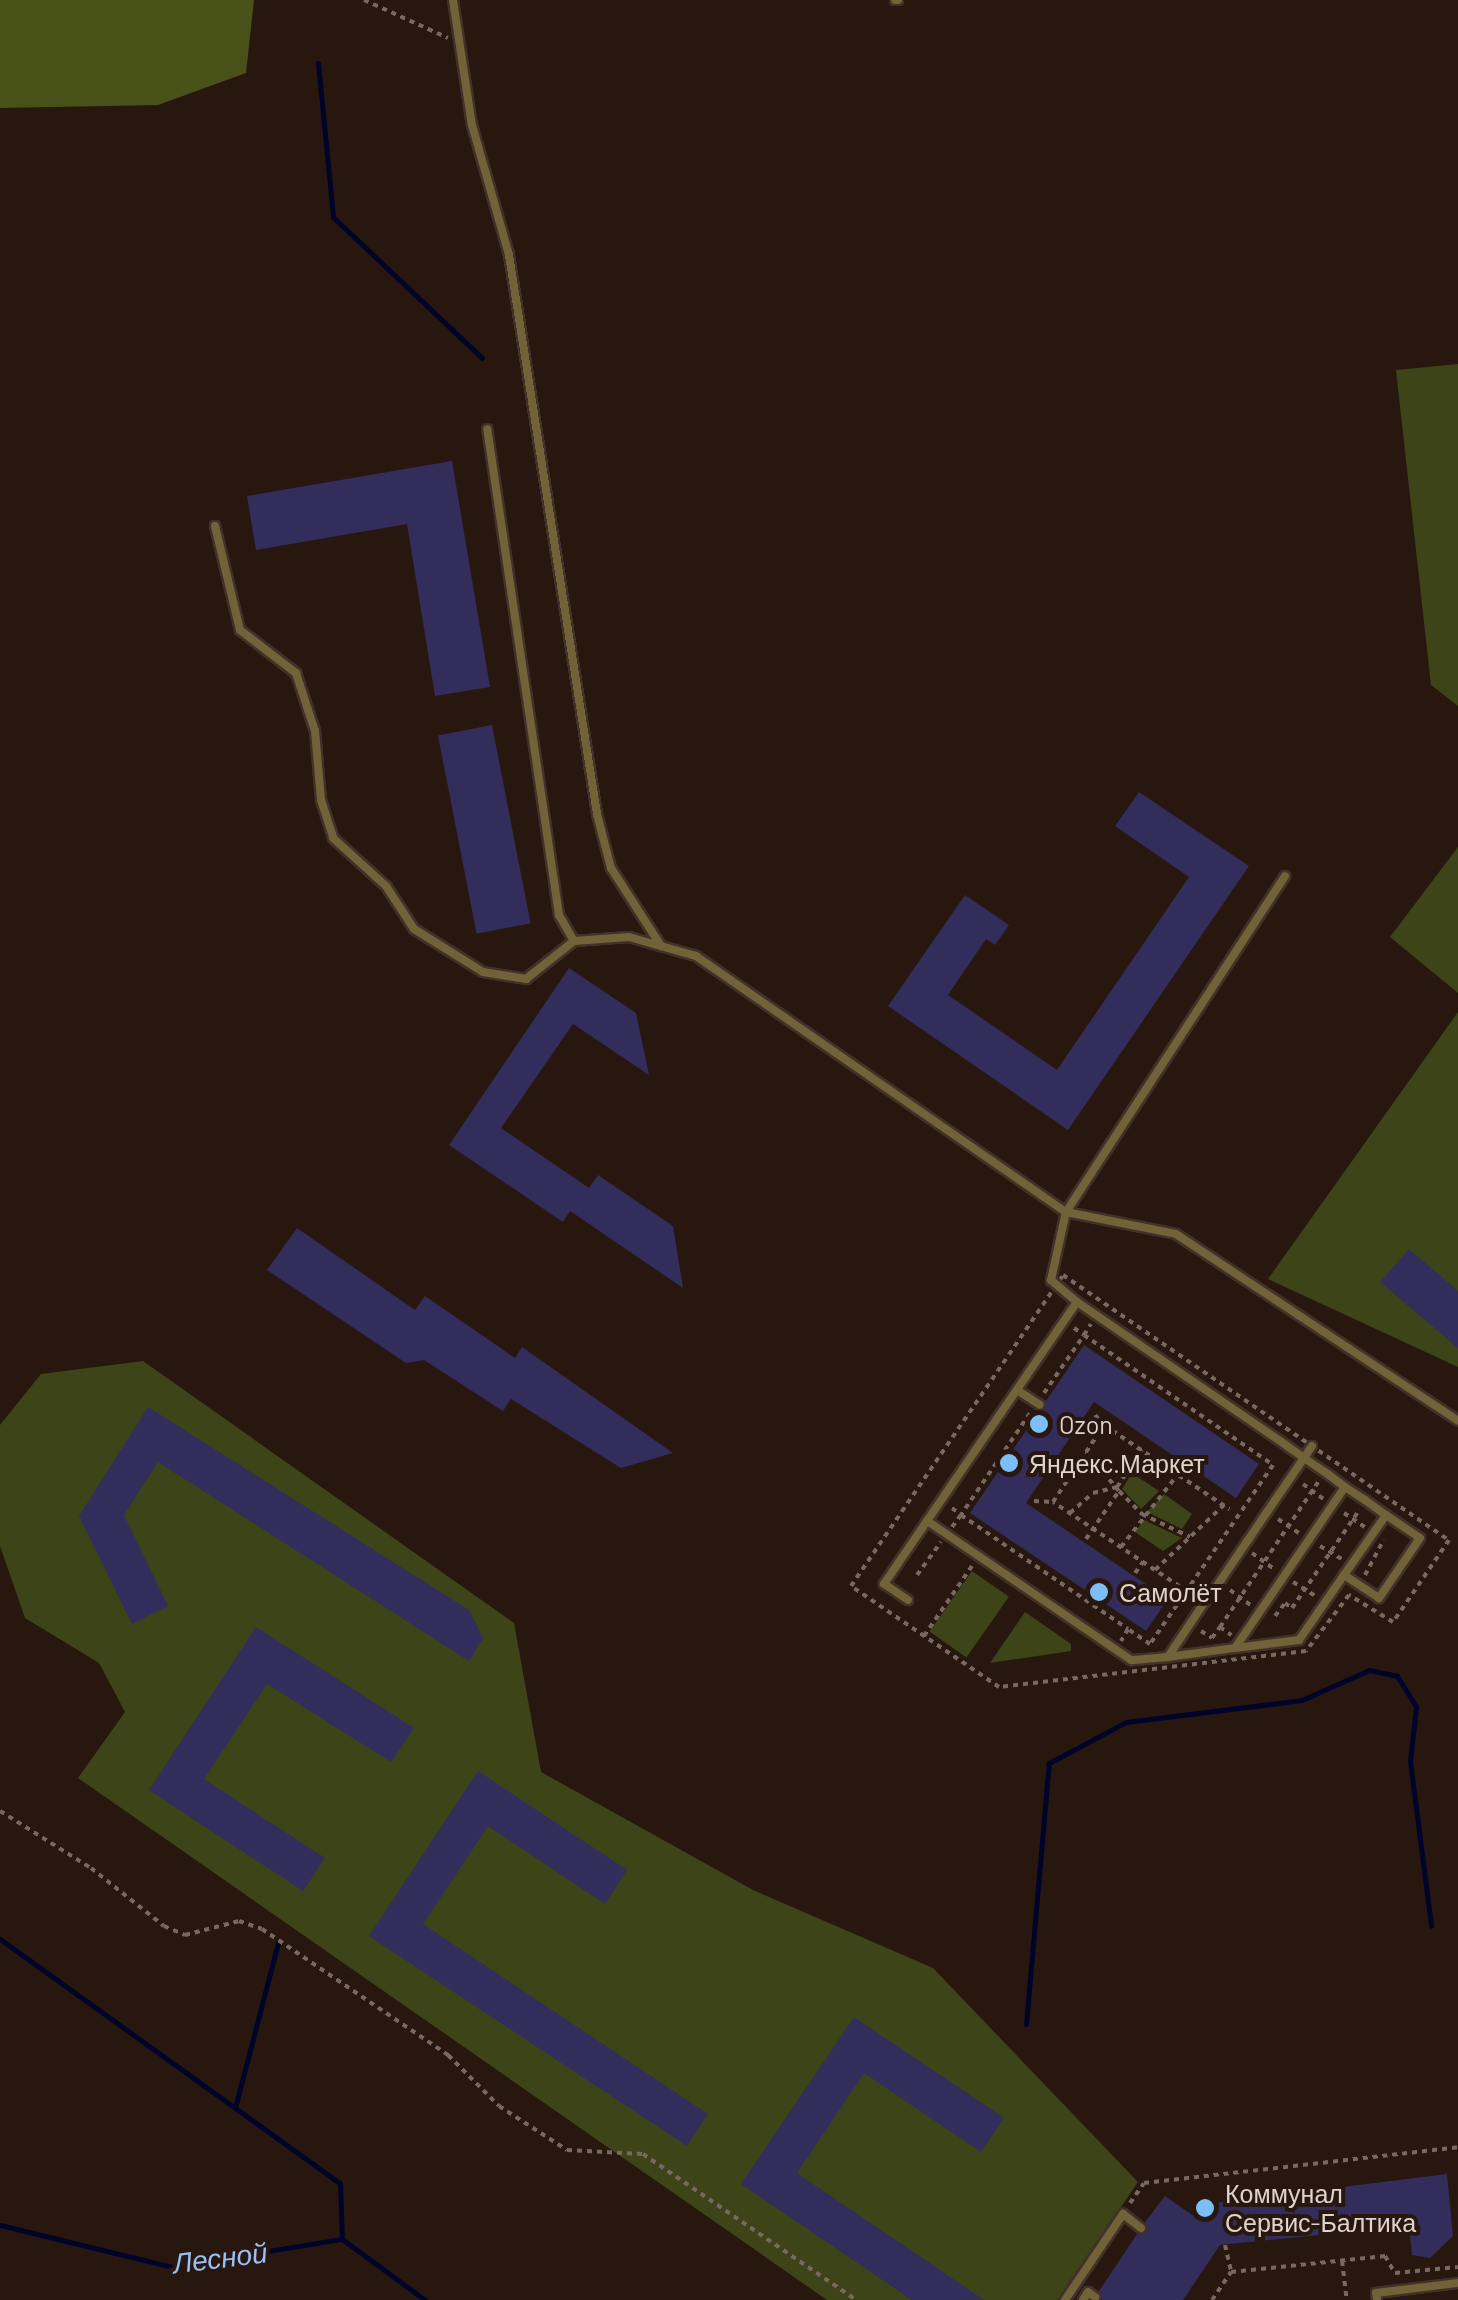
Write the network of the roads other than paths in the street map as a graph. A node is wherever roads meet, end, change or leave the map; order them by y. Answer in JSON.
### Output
{"nodes":[{"id":1,"x":453,"y":0,"type":"edge"},
{"id":2,"x":488,"y":429,"type":"dead end"},
{"id":3,"x":215,"y":526,"type":"dead end"},
{"id":4,"x":1285,"y":876,"type":"dead end"},
{"id":5,"x":574,"y":941,"type":"junction"},
{"id":6,"x":662,"y":946,"type":"junction"},
{"id":7,"x":1066,"y":1212,"type":"junction"},
{"id":8,"x":1077,"y":1302,"type":"junction"},
{"id":9,"x":1017,"y":1390,"type":"junction"},
{"id":10,"x":1038,"y":1404,"type":"road end"},
{"id":11,"x":1458,"y":1422,"type":"edge"},
{"id":12,"x":1312,"y":1446,"type":"dead end"},
{"id":13,"x":1304,"y":1458,"type":"junction"},
{"id":14,"x":1345,"y":1486,"type":"junction"},
{"id":15,"x":1386,"y":1515,"type":"junction"},
{"id":16,"x":927,"y":1520,"type":"junction"},
{"id":17,"x":1344,"y":1575,"type":"junction"},
{"id":18,"x":908,"y":1600,"type":"dead end"},
{"id":19,"x":1237,"y":1644,"type":"junction"},
{"id":20,"x":1168,"y":1657,"type":"junction"},
{"id":21,"x":1142,"y":2228,"type":"dead end"},
{"id":22,"x":1458,"y":2283,"type":"edge"},
{"id":23,"x":1095,"y":2297,"type":"dead end"},
{"id":24,"x":1065,"y":2300,"type":"edge"},
{"id":25,"x":1083,"y":2300,"type":"edge"},
{"id":26,"x":1377,"y":2300,"type":"edge"}],
"edges":[{"from":1,"to":6,"type":"lane"},
{"from":2,"to":5,"type":"lane"},
{"from":3,"to":5,"type":"lane"},
{"from":4,"to":7,"type":"lane"},
{"from":5,"to":6,"type":"lane"},
{"from":6,"to":7,"type":"lane"},
{"from":7,"to":8,"type":"lane"},
{"from":7,"to":11,"type":"lane"},
{"from":8,"to":9,"type":"lane"},
{"from":8,"to":13,"type":"lane"},
{"from":9,"to":10,"type":"lane"},
{"from":9,"to":16,"type":"lane"},
{"from":12,"to":13,"type":"lane"},
{"from":13,"to":14,"type":"lane"},
{"from":13,"to":20,"type":"lane"},
{"from":14,"to":15,"type":"lane"},
{"from":14,"to":19,"type":"lane"},
{"from":15,"to":17,"type":"lane"},
{"from":15,"to":17,"type":"lane"},
{"from":16,"to":18,"type":"lane"},
{"from":16,"to":20,"type":"lane"},
{"from":17,"to":19,"type":"lane"},
{"from":19,"to":20,"type":"lane"},
{"from":21,"to":24,"type":"lane"},
{"from":22,"to":26,"type":"lane"},
{"from":23,"to":25,"type":"lane"}]}
